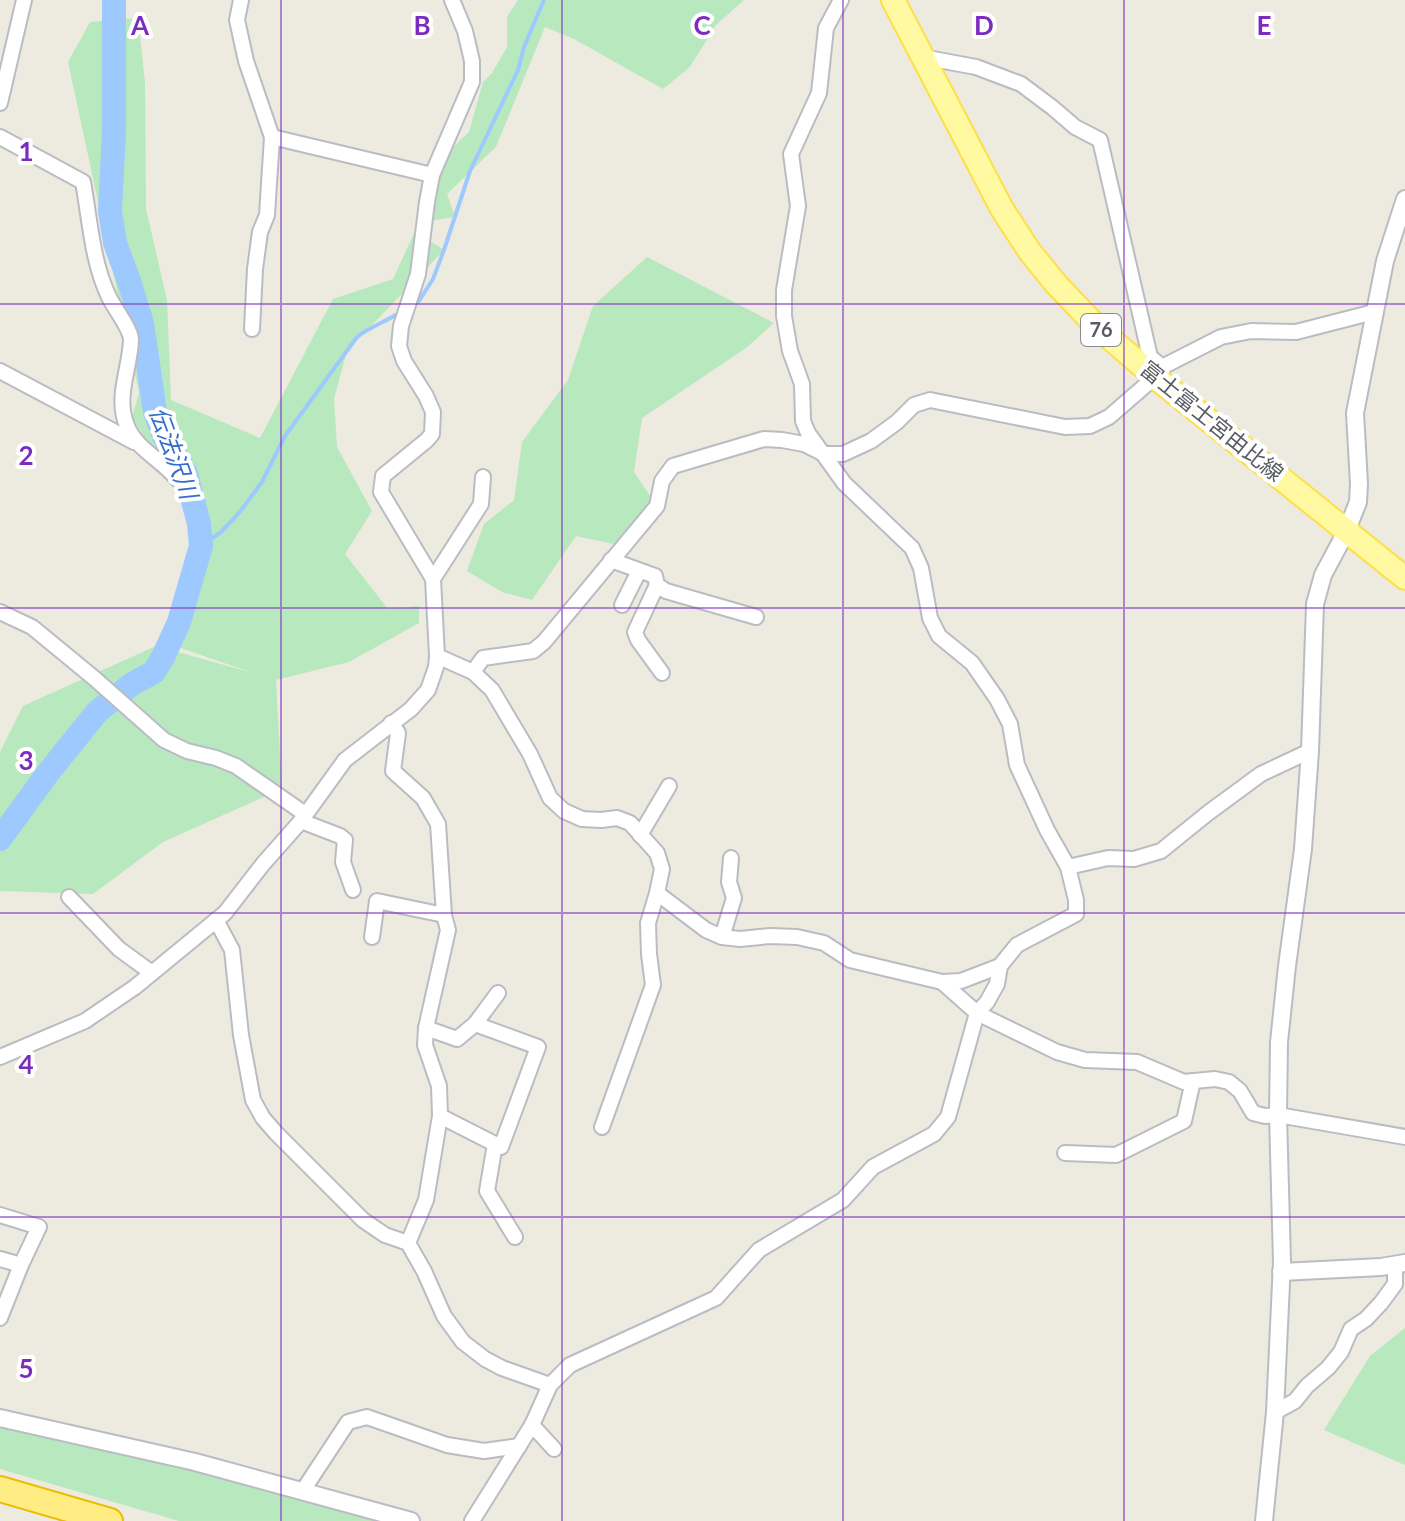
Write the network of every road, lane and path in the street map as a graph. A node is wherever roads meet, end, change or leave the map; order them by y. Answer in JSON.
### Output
{"nodes":[{"id":1,"x":24,"y":0,"type":"edge"},
{"id":2,"x":241,"y":0,"type":"edge"},
{"id":3,"x":452,"y":0,"type":"edge"},
{"id":4,"x":841,"y":0,"type":"edge"},
{"id":5,"x":893,"y":0,"type":"edge"},
{"id":6,"x":922,"y":57,"type":"junction"},
{"id":7,"x":1,"y":95,"type":"edge"},
{"id":8,"x":0,"y":137,"type":"edge"},
{"id":9,"x":272,"y":137,"type":"junction"},
{"id":10,"x":432,"y":175,"type":"junction"},
{"id":11,"x":1405,"y":199,"type":"edge"},
{"id":12,"x":1374,"y":312,"type":"junction"},
{"id":13,"x":252,"y":329,"type":"dead end"},
{"id":14,"x":0,"y":371,"type":"edge"},
{"id":15,"x":1159,"y":372,"type":"junction"},
{"id":16,"x":142,"y":446,"type":"junction"},
{"id":17,"x":824,"y":454,"type":"junction"},
{"id":18,"x":483,"y":477,"type":"dead end"},
{"id":19,"x":177,"y":479,"type":"dead end"},
{"id":20,"x":1347,"y":530,"type":"junction"},
{"id":21,"x":611,"y":560,"type":"junction"},
{"id":22,"x":639,"y":571,"type":"junction"},
{"id":23,"x":1405,"y":578,"type":"edge"},
{"id":24,"x":433,"y":579,"type":"junction"},
{"id":25,"x":657,"y":585,"type":"junction"},
{"id":26,"x":622,"y":605,"type":"dead end"},
{"id":27,"x":0,"y":612,"type":"edge"},
{"id":28,"x":756,"y":617,"type":"dead end"},
{"id":29,"x":437,"y":656,"type":"junction"},
{"id":30,"x":473,"y":672,"type":"junction"},
{"id":31,"x":662,"y":673,"type":"dead end"},
{"id":32,"x":391,"y":723,"type":"junction"},
{"id":33,"x":1310,"y":751,"type":"junction"},
{"id":34,"x":669,"y":786,"type":"dead end"},
{"id":35,"x":303,"y":817,"type":"junction"},
{"id":36,"x":640,"y":835,"type":"junction"},
{"id":37,"x":731,"y":858,"type":"dead end"},
{"id":38,"x":1068,"y":867,"type":"junction"},
{"id":39,"x":353,"y":890,"type":"dead end"},
{"id":40,"x":657,"y":893,"type":"junction"},
{"id":41,"x":69,"y":897,"type":"dead end"},
{"id":42,"x":444,"y":915,"type":"junction"},
{"id":43,"x":216,"y":920,"type":"junction"},
{"id":44,"x":372,"y":937,"type":"dead end"},
{"id":45,"x":722,"y":937,"type":"junction"},
{"id":46,"x":1000,"y":966,"type":"junction"},
{"id":47,"x":152,"y":973,"type":"junction"},
{"id":48,"x":942,"y":982,"type":"junction"},
{"id":49,"x":498,"y":993,"type":"dead end"},
{"id":50,"x":977,"y":1013,"type":"junction"},
{"id":51,"x":475,"y":1024,"type":"junction"},
{"id":52,"x":426,"y":1028,"type":"junction"},
{"id":53,"x":0,"y":1057,"type":"edge"},
{"id":54,"x":1193,"y":1081,"type":"junction"},
{"id":55,"x":1278,"y":1115,"type":"junction"},
{"id":56,"x":440,"y":1116,"type":"junction"},
{"id":57,"x":602,"y":1127,"type":"dead end"},
{"id":58,"x":1405,"y":1137,"type":"edge"},
{"id":59,"x":495,"y":1144,"type":"junction"},
{"id":60,"x":1065,"y":1153,"type":"dead end"},
{"id":61,"x":0,"y":1215,"type":"edge"},
{"id":62,"x":515,"y":1237,"type":"dead end"},
{"id":63,"x":408,"y":1243,"type":"junction"},
{"id":64,"x":0,"y":1259,"type":"edge"},
{"id":65,"x":1400,"y":1264,"type":"edge"},
{"id":66,"x":21,"y":1265,"type":"junction"},
{"id":67,"x":1281,"y":1272,"type":"junction"},
{"id":68,"x":0,"y":1318,"type":"edge"},
{"id":69,"x":550,"y":1385,"type":"junction"},
{"id":70,"x":1275,"y":1412,"type":"junction"},
{"id":71,"x":0,"y":1418,"type":"edge"},
{"id":72,"x":532,"y":1425,"type":"junction"},
{"id":73,"x":519,"y":1446,"type":"junction"},
{"id":74,"x":554,"y":1449,"type":"dead end"},
{"id":75,"x":0,"y":1489,"type":"edge"},
{"id":76,"x":302,"y":1492,"type":"junction"},
{"id":77,"x":110,"y":1521,"type":"edge"},
{"id":78,"x":411,"y":1521,"type":"edge"},
{"id":79,"x":472,"y":1521,"type":"edge"},
{"id":80,"x":1264,"y":1521,"type":"edge"}],
"edges":[{"from":1,"to":7,"type":"street"},
{"from":2,"to":9,"type":"street"},
{"from":3,"to":10,"type":"street"},
{"from":4,"to":17,"type":"street"},
{"from":5,"to":6,"type":"main road","name":"富士富士宮由比線","number":"76"},
{"from":6,"to":15,"type":"main road","name":"富士富士宮由比線","number":"76"},
{"from":6,"to":15,"type":"street"},
{"from":8,"to":16,"type":"street"},
{"from":9,"to":10,"type":"street"},
{"from":9,"to":13,"type":"street"},
{"from":10,"to":24,"type":"street"},
{"from":11,"to":12,"type":"street"},
{"from":12,"to":15,"type":"street"},
{"from":12,"to":20,"type":"street"},
{"from":14,"to":16,"type":"street"},
{"from":15,"to":17,"type":"street"},
{"from":15,"to":20,"type":"main road","name":"富士富士宮由比線","number":"76"},
{"from":16,"to":19,"type":"street"},
{"from":17,"to":21,"type":"street"},
{"from":17,"to":38,"type":"street"},
{"from":18,"to":24,"type":"street"},
{"from":20,"to":23,"type":"main road","name":"富士富士宮由比線","number":"76"},
{"from":20,"to":33,"type":"street"},
{"from":21,"to":22,"type":"street"},
{"from":21,"to":30,"type":"street"},
{"from":22,"to":25,"type":"street"},
{"from":22,"to":26,"type":"street"},
{"from":24,"to":29,"type":"street"},
{"from":25,"to":28,"type":"street"},
{"from":25,"to":31,"type":"street"},
{"from":27,"to":35,"type":"street"},
{"from":29,"to":30,"type":"street"},
{"from":29,"to":32,"type":"street"},
{"from":30,"to":36,"type":"street"},
{"from":32,"to":35,"type":"street"},
{"from":32,"to":42,"type":"street"},
{"from":33,"to":38,"type":"street"},
{"from":33,"to":55,"type":"street"},
{"from":34,"to":36,"type":"street"},
{"from":35,"to":39,"type":"street"},
{"from":35,"to":43,"type":"street"},
{"from":36,"to":40,"type":"street"},
{"from":37,"to":45,"type":"street"},
{"from":38,"to":46,"type":"street"},
{"from":40,"to":45,"type":"street"},
{"from":40,"to":57,"type":"street"},
{"from":41,"to":47,"type":"street"},
{"from":42,"to":44,"type":"street"},
{"from":42,"to":52,"type":"street"},
{"from":43,"to":47,"type":"street"},
{"from":43,"to":63,"type":"street"},
{"from":45,"to":48,"type":"street"},
{"from":46,"to":48,"type":"street"},
{"from":46,"to":50,"type":"street"},
{"from":47,"to":53,"type":"street"},
{"from":48,"to":50,"type":"street"},
{"from":49,"to":51,"type":"street"},
{"from":50,"to":54,"type":"street"},
{"from":50,"to":69,"type":"street"},
{"from":51,"to":52,"type":"street"},
{"from":51,"to":59,"type":"street"},
{"from":52,"to":56,"type":"street"},
{"from":54,"to":55,"type":"street"},
{"from":54,"to":60,"type":"street"},
{"from":55,"to":58,"type":"street"},
{"from":55,"to":67,"type":"street"},
{"from":56,"to":59,"type":"street"},
{"from":56,"to":63,"type":"street"},
{"from":59,"to":62,"type":"street"},
{"from":61,"to":66,"type":"street"},
{"from":63,"to":69,"type":"street"},
{"from":64,"to":66,"type":"street"},
{"from":65,"to":67,"type":"street"},
{"from":65,"to":70,"type":"street"},
{"from":66,"to":68,"type":"street"},
{"from":67,"to":70,"type":"street"},
{"from":69,"to":72,"type":"street"},
{"from":70,"to":80,"type":"street"},
{"from":71,"to":76,"type":"street"},
{"from":72,"to":73,"type":"street"},
{"from":72,"to":74,"type":"street"},
{"from":73,"to":76,"type":"street"},
{"from":73,"to":79,"type":"street"},
{"from":75,"to":77,"type":"highway"},
{"from":76,"to":78,"type":"street"}]}
